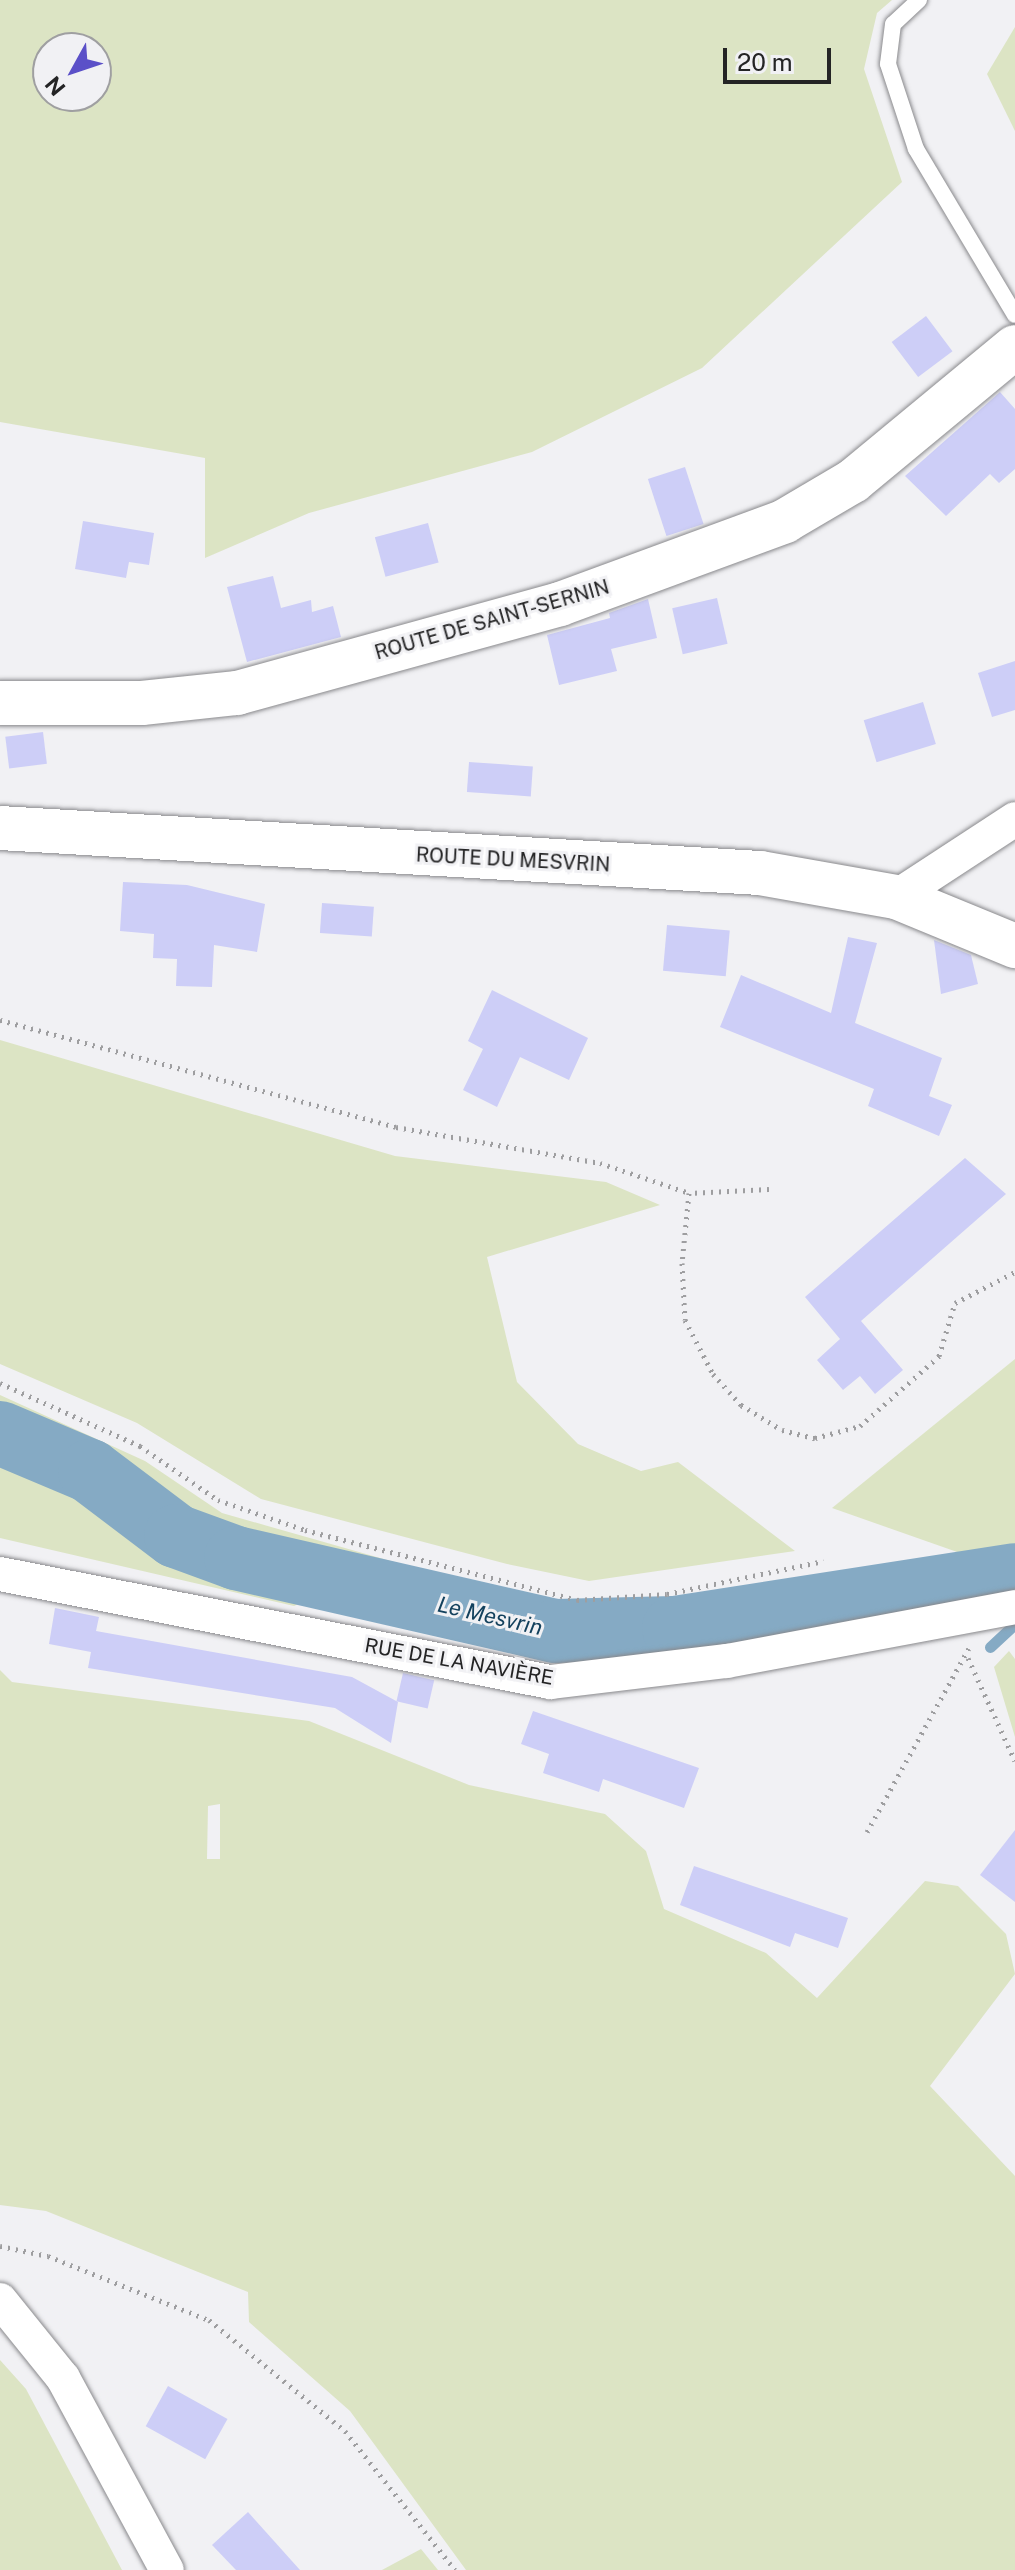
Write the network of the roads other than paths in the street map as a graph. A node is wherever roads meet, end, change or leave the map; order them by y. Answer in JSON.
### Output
{"nodes":[{"id":1,"x":919,"y":0,"type":"edge"},
{"id":2,"x":1015,"y":315,"type":"edge"},
{"id":3,"x":1015,"y":347,"type":"edge"},
{"id":4,"x":0,"y":703,"type":"edge"},
{"id":5,"x":1015,"y":819,"type":"edge"},
{"id":6,"x":0,"y":828,"type":"edge"},
{"id":7,"x":896,"y":897,"type":"junction"},
{"id":8,"x":1015,"y":946,"type":"edge"},
{"id":9,"x":0,"y":1574,"type":"edge"},
{"id":10,"x":1015,"y":1607,"type":"edge"},
{"id":11,"x":0,"y":2300,"type":"edge"},
{"id":12,"x":167,"y":2570,"type":"edge"}],
"edges":[{"from":1,"to":2,"type":"lane"},
{"from":3,"to":4,"type":"street","name":"ROUTE DE SAINT-SERNIN"},
{"from":5,"to":7,"type":"street"},
{"from":6,"to":7,"type":"street","name":"ROUTE DU MESVRIN"},
{"from":7,"to":8,"type":"street","name":"ROUTE DU MESVRIN"},
{"from":9,"to":10,"type":"street","name":"RUE DE LA NAVIÈRE"},
{"from":11,"to":12,"type":"street"}]}
